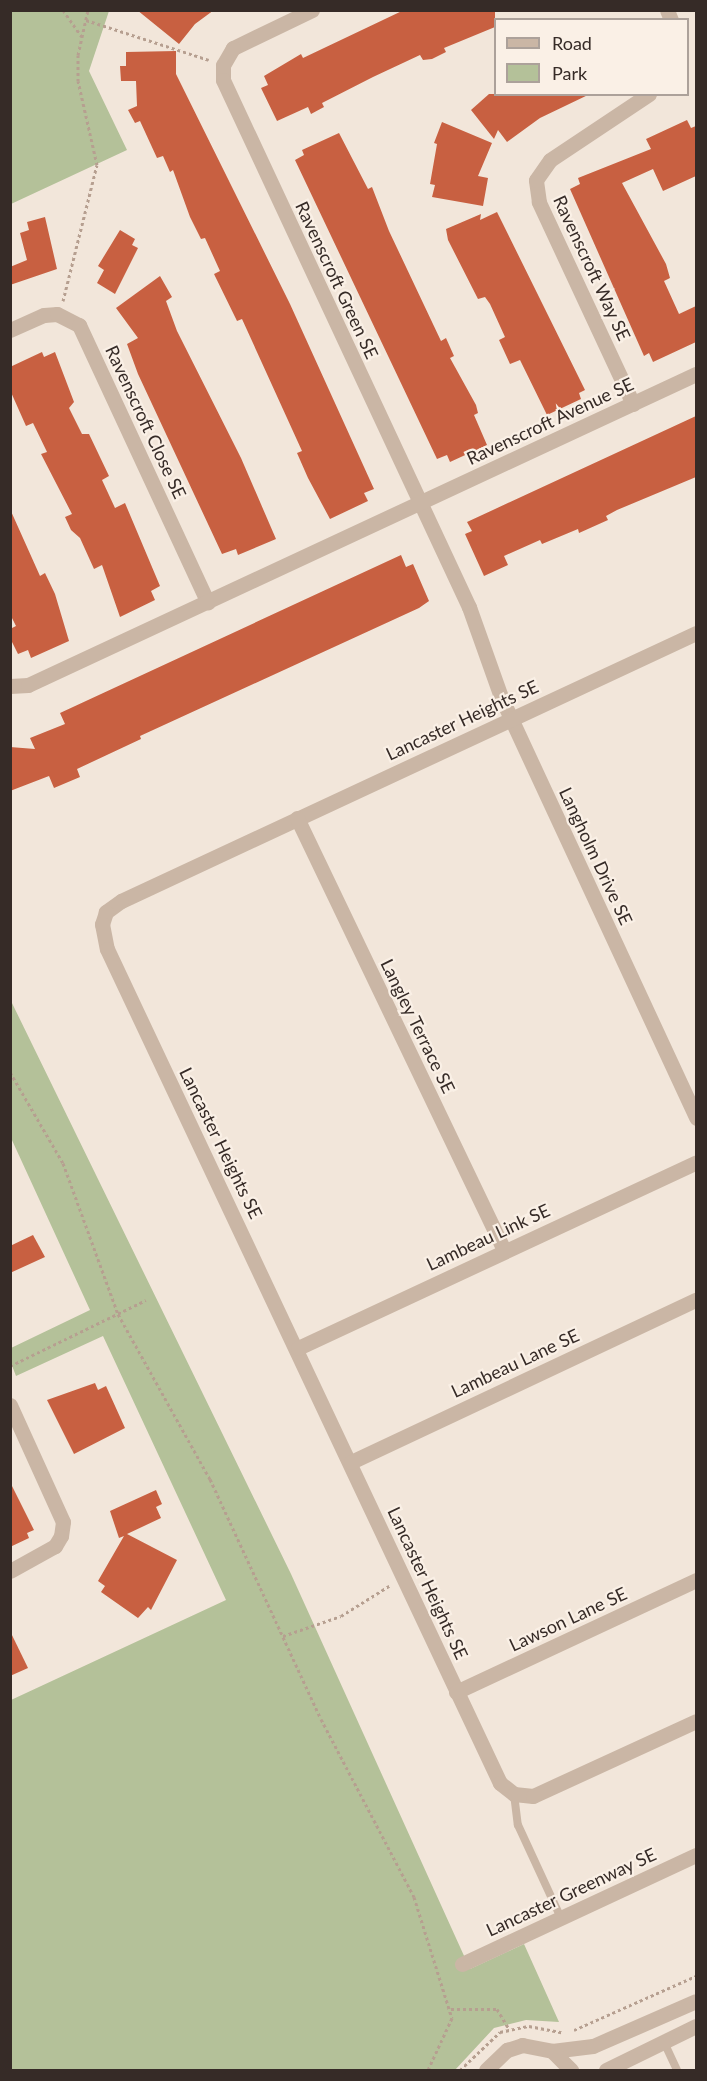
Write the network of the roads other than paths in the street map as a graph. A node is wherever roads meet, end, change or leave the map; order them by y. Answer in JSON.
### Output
{"nodes":[{"id":1,"x":312,"y":10,"type":"edge"},
{"id":2,"x":646,"y":96,"type":"edge"},
{"id":3,"x":10,"y":330,"type":"edge"},
{"id":4,"x":696,"y":374,"type":"edge"},
{"id":5,"x":633,"y":404,"type":"junction"},
{"id":6,"x":420,"y":504,"type":"junction"},
{"id":7,"x":208,"y":603,"type":"junction"},
{"id":8,"x":469,"y":606,"type":"joint"},
{"id":9,"x":696,"y":633,"type":"edge"},
{"id":10,"x":10,"y":686,"type":"edge"},
{"id":11,"x":511,"y":719,"type":"junction"},
{"id":12,"x":297,"y":818,"type":"junction"},
{"id":13,"x":696,"y":1118,"type":"edge"},
{"id":14,"x":696,"y":1162,"type":"edge"},
{"id":15,"x":504,"y":1250,"type":"junction"},
{"id":16,"x":696,"y":1300,"type":"edge"},
{"id":17,"x":297,"y":1348,"type":"junction"},
{"id":18,"x":10,"y":1405,"type":"edge"},
{"id":19,"x":351,"y":1462,"type":"junction"},
{"id":20,"x":10,"y":1571,"type":"edge"},
{"id":21,"x":696,"y":1580,"type":"edge"},
{"id":22,"x":456,"y":1692,"type":"junction"},
{"id":23,"x":696,"y":1721,"type":"edge"},
{"id":24,"x":514,"y":1794,"type":"junction"},
{"id":25,"x":696,"y":1855,"type":"edge"},
{"id":26,"x":561,"y":1918,"type":"junction"},
{"id":27,"x":462,"y":1964,"type":"dead end"},
{"id":28,"x":696,"y":2001,"type":"edge"},
{"id":29,"x":696,"y":2026,"type":"edge"},
{"id":30,"x":663,"y":2040,"type":"junction"},
{"id":31,"x":552,"y":2051,"type":"junction"},
{"id":32,"x":486,"y":2070,"type":"edge"},
{"id":33,"x":571,"y":2070,"type":"edge"},
{"id":34,"x":606,"y":2070,"type":"edge"},
{"id":35,"x":677,"y":2070,"type":"edge"}],
"edges":[{"from":1,"to":6,"type":"street","name":"Ravenscroft Green SE"},
{"from":2,"to":5,"type":"street","name":"Ravenscroft Way SE"},
{"from":3,"to":7,"type":"street","name":"Ravenscroft Close SE"},
{"from":4,"to":5,"type":"street","name":"Ravenscroft Avenue SE"},
{"from":5,"to":6,"type":"street","name":"Ravenscroft Avenue SE"},
{"from":6,"to":7,"type":"street"},
{"from":6,"to":8,"type":"street","name":"Ravenscroft Green SE"},
{"from":7,"to":10,"type":"street"},
{"from":8,"to":11,"type":"street","name":"Langholm Drive SE"},
{"from":9,"to":11,"type":"street","name":"Lancaster Heights SE"},
{"from":11,"to":12,"type":"street","name":"Lancaster Heights SE"},
{"from":11,"to":13,"type":"street","name":"Langholm Drive SE"},
{"from":12,"to":15,"type":"street","name":"Langley Terrace SE"},
{"from":12,"to":17,"type":"street","name":"Lancaster Heights SE"},
{"from":14,"to":15,"type":"street","name":"Lambeau Link SE"},
{"from":15,"to":17,"type":"street","name":"Lambeau Link SE"},
{"from":16,"to":19,"type":"street","name":"Lambeau Lane SE"},
{"from":17,"to":19,"type":"street","name":"Lancaster Heights SE"},
{"from":18,"to":20,"type":"street"},
{"from":19,"to":22,"type":"street","name":"Lancaster Heights SE"},
{"from":21,"to":22,"type":"street","name":"Lawson Lane SE"},
{"from":22,"to":24,"type":"street","name":"Lancaster Heights SE"},
{"from":23,"to":24,"type":"street"},
{"from":24,"to":26,"type":"lane"},
{"from":25,"to":26,"type":"street","name":"Lancaster Greenway SE"},
{"from":26,"to":27,"type":"street","name":"Lancaster Greenway SE"},
{"from":28,"to":31,"type":"street"},
{"from":29,"to":30,"type":"street"},
{"from":30,"to":34,"type":"street"},
{"from":30,"to":35,"type":"lane"},
{"from":31,"to":32,"type":"street"},
{"from":31,"to":33,"type":"street"}]}
